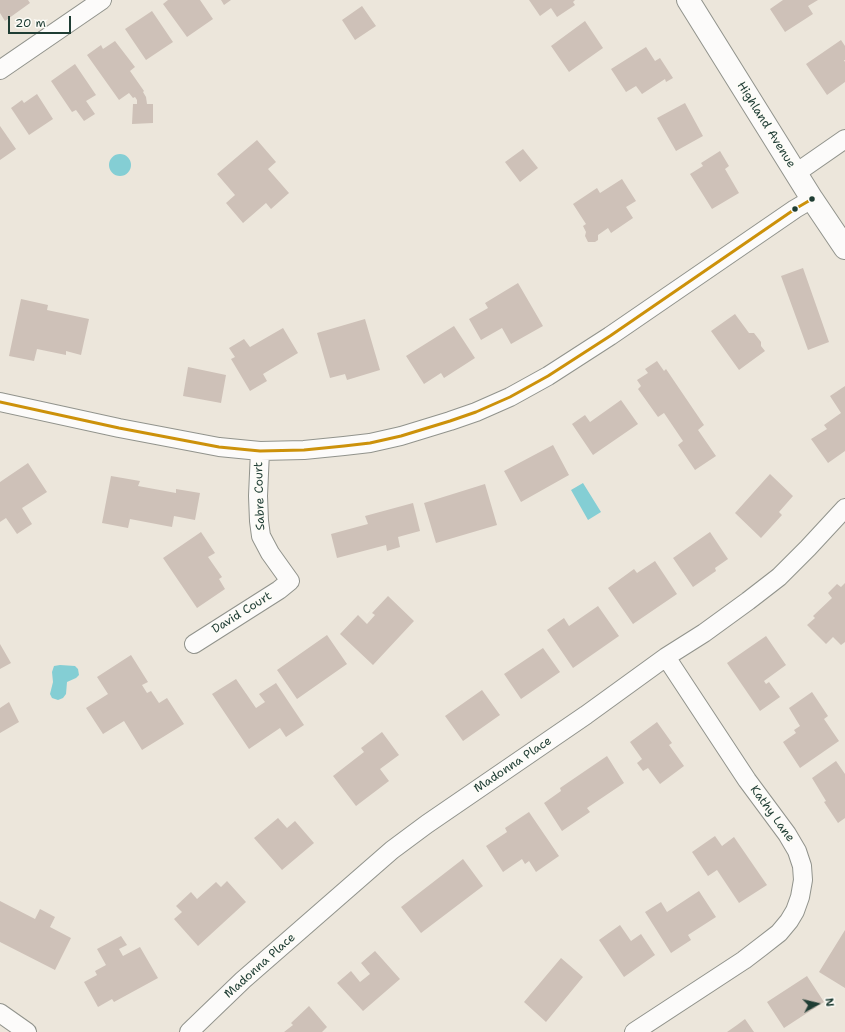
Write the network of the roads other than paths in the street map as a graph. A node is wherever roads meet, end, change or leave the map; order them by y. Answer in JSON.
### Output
{"nodes":[{"id":1,"x":102,"y":0,"type":"edge"},
{"id":2,"x":688,"y":0,"type":"edge"},
{"id":3,"x":0,"y":70,"type":"edge"},
{"id":4,"x":845,"y":139,"type":"edge"},
{"id":5,"x":796,"y":173,"type":"junction"},
{"id":6,"x":812,"y":199,"type":"junction"},
{"id":7,"x":845,"y":248,"type":"edge"},
{"id":8,"x":0,"y":402,"type":"edge"},
{"id":9,"x":260,"y":451,"type":"junction"},
{"id":10,"x":845,"y":508,"type":"edge"},
{"id":11,"x":290,"y":581,"type":"joint"},
{"id":12,"x":194,"y":644,"type":"dead end"},
{"id":13,"x":666,"y":657,"type":"junction"},
{"id":14,"x":0,"y":1013,"type":"edge"},
{"id":15,"x":27,"y":1032,"type":"edge"},
{"id":16,"x":189,"y":1032,"type":"edge"},
{"id":17,"x":634,"y":1032,"type":"edge"}],
"edges":[{"from":1,"to":3,"type":"street"},
{"from":2,"to":5,"type":"street","name":"Highland Avenue"},
{"from":4,"to":5,"type":"street"},
{"from":5,"to":6,"type":"street","name":"Highland Avenue"},
{"from":6,"to":7,"type":"street","name":"Highland Avenue"},
{"from":6,"to":9,"type":"street"},
{"from":8,"to":9,"type":"street"},
{"from":9,"to":11,"type":"street","name":"Sabre Court"},
{"from":10,"to":13,"type":"street","name":"Madonna Place"},
{"from":11,"to":12,"type":"street","name":"David Court"},
{"from":13,"to":16,"type":"street","name":"Madonna Place"},
{"from":13,"to":17,"type":"street","name":"Kathy Lane"},
{"from":14,"to":15,"type":"street"}]}
